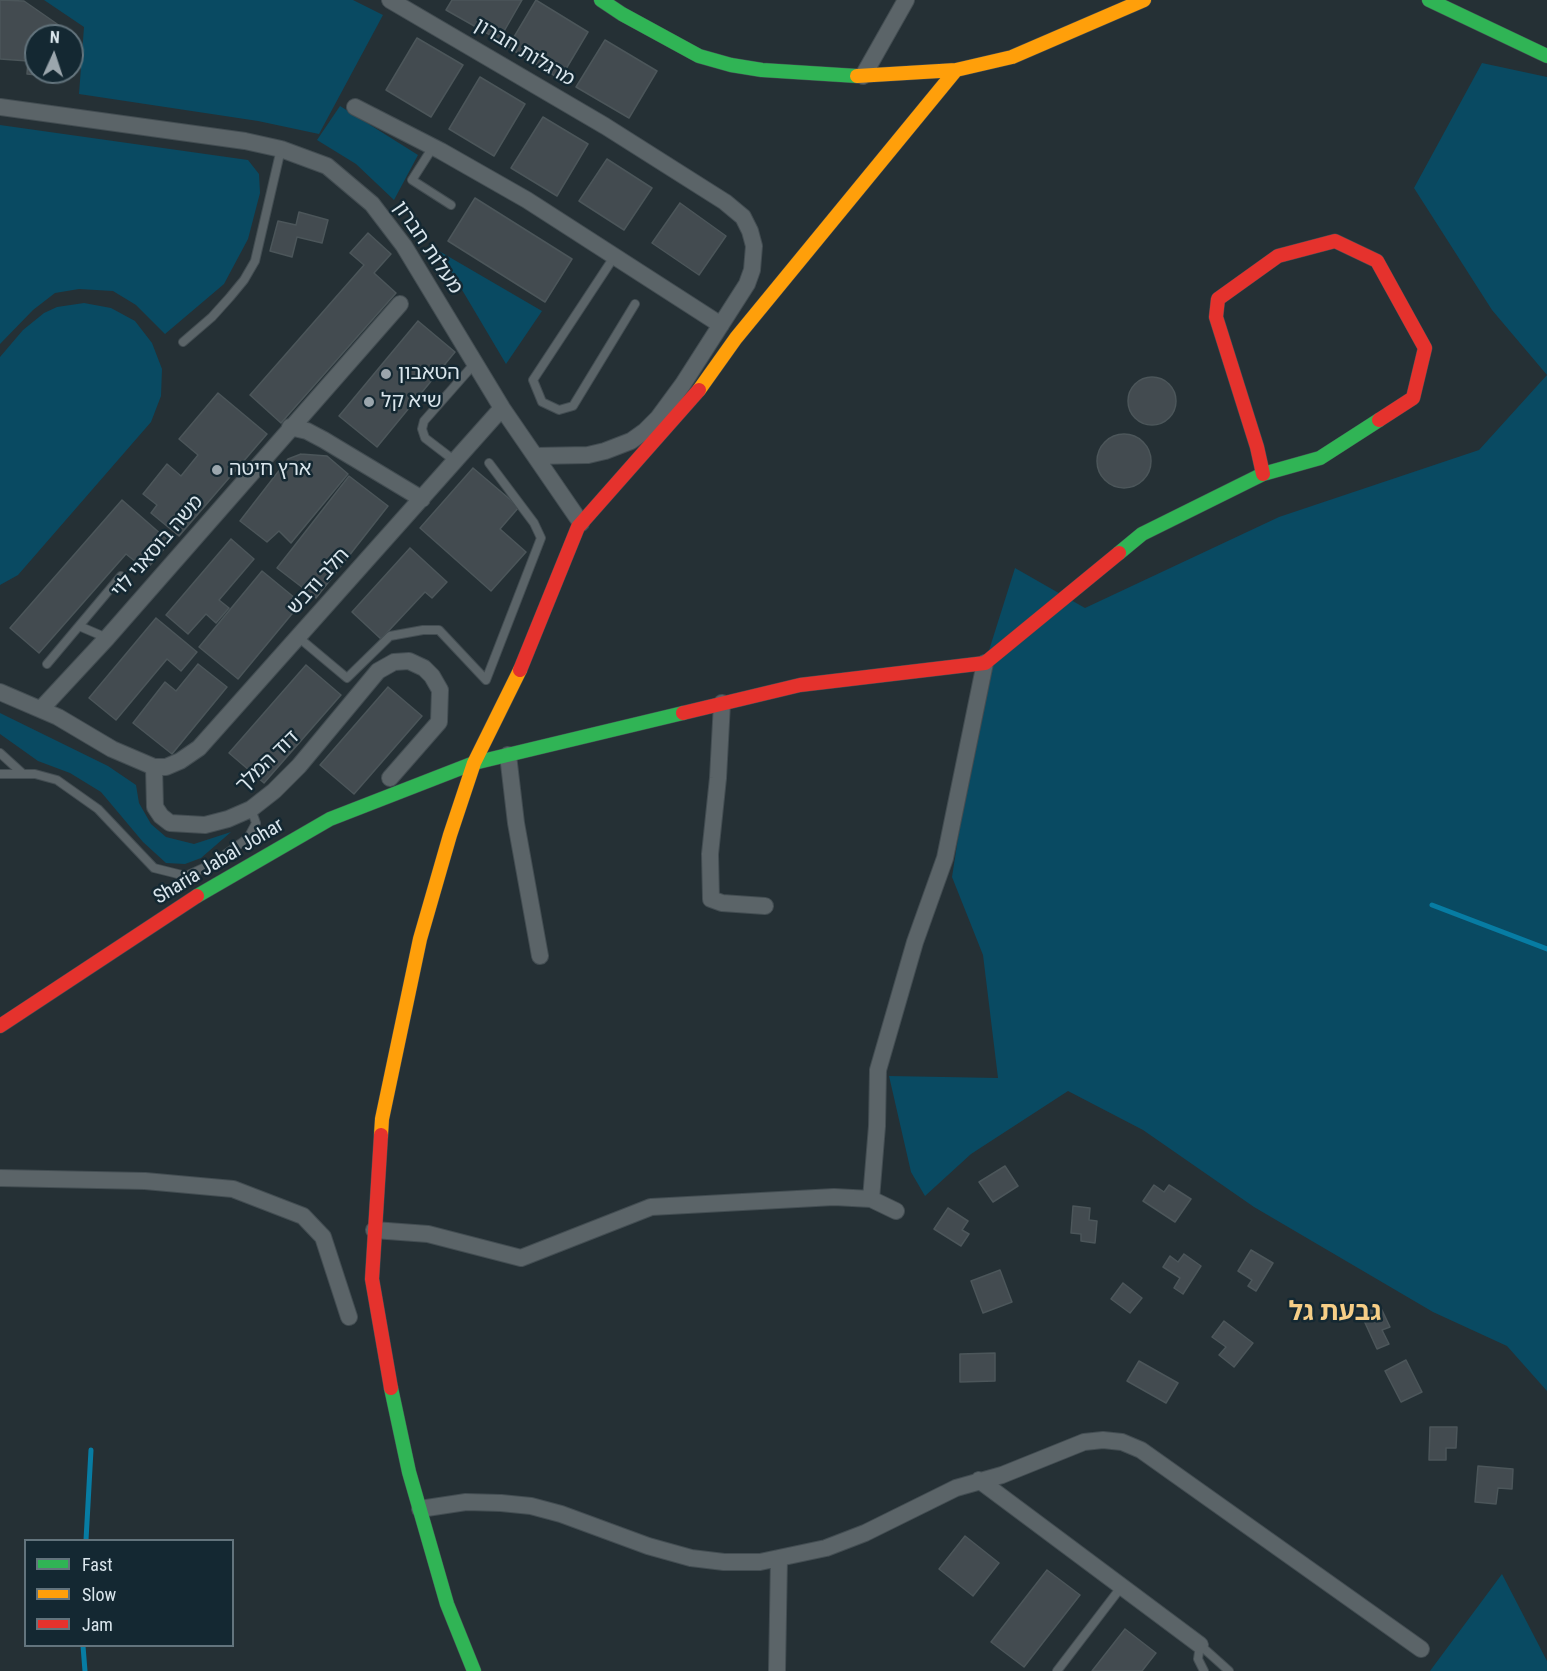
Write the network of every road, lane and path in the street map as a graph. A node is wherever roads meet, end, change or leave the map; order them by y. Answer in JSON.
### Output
{"nodes":[{"id":1,"x":390,"y":0,"type":"edge"},
{"id":2,"x":601,"y":0,"type":"edge"},
{"id":3,"x":1144,"y":0,"type":"edge"},
{"id":4,"x":1429,"y":0,"type":"edge"},
{"id":5,"x":901,"y":4,"type":"edge"},
{"id":6,"x":1547,"y":56,"type":"edge"},
{"id":7,"x":956,"y":70,"type":"junction"},
{"id":8,"x":863,"y":76,"type":"junction"},
{"id":9,"x":0,"y":107,"type":"edge"},
{"id":10,"x":355,"y":107,"type":"dead end"},
{"id":11,"x":433,"y":147,"type":"junction"},
{"id":12,"x":281,"y":149,"type":"junction"},
{"id":13,"x":451,"y":205,"type":"dead end"},
{"id":14,"x":614,"y":257,"type":"junction"},
{"id":15,"x":400,"y":304,"type":"dead end"},
{"id":16,"x":634,"y":304,"type":"dead end"},
{"id":17,"x":721,"y":325,"type":"junction"},
{"id":18,"x":183,"y":342,"type":"dead end"},
{"id":19,"x":475,"y":363,"type":"junction"},
{"id":20,"x":502,"y":408,"type":"junction"},
{"id":21,"x":290,"y":427,"type":"junction"},
{"id":22,"x":535,"y":456,"type":"junction"},
{"id":23,"x":455,"y":461,"type":"junction"},
{"id":24,"x":489,"y":462,"type":"dead end"},
{"id":25,"x":1263,"y":474,"type":"junction"},
{"id":26,"x":422,"y":499,"type":"junction"},
{"id":27,"x":581,"y":523,"type":"junction"},
{"id":28,"x":121,"y":576,"type":"dead end"},
{"id":29,"x":79,"y":626,"type":"junction"},
{"id":30,"x":298,"y":637,"type":"junction"},
{"id":31,"x":107,"y":638,"type":"junction"},
{"id":32,"x":985,"y":663,"type":"junction"},
{"id":33,"x":47,"y":664,"type":"dead end"},
{"id":34,"x":0,"y":692,"type":"edge"},
{"id":35,"x":722,"y":703,"type":"junction"},
{"id":36,"x":40,"y":708,"type":"junction"},
{"id":37,"x":0,"y":753,"type":"edge"},
{"id":38,"x":508,"y":754,"type":"junction"},
{"id":39,"x":474,"y":763,"type":"junction"},
{"id":40,"x":154,"y":767,"type":"junction"},
{"id":41,"x":22,"y":773,"type":"junction"},
{"id":42,"x":0,"y":774,"type":"edge"},
{"id":43,"x":390,"y":778,"type":"dead end"},
{"id":44,"x":251,"y":809,"type":"junction"},
{"id":45,"x":765,"y":906,"type":"dead end"},
{"id":46,"x":540,"y":956,"type":"dead end"},
{"id":47,"x":0,"y":1026,"type":"edge"},
{"id":48,"x":0,"y":1178,"type":"edge"},
{"id":49,"x":871,"y":1199,"type":"junction"},
{"id":50,"x":896,"y":1211,"type":"dead end"},
{"id":51,"x":374,"y":1230,"type":"junction"},
{"id":52,"x":349,"y":1317,"type":"dead end"},
{"id":53,"x":979,"y":1480,"type":"junction"},
{"id":54,"x":420,"y":1509,"type":"junction"},
{"id":55,"x":779,"y":1558,"type":"junction"},
{"id":56,"x":1122,"y":1586,"type":"junction"},
{"id":57,"x":1200,"y":1644,"type":"junction"},
{"id":58,"x":1421,"y":1649,"type":"dead end"},
{"id":59,"x":474,"y":1671,"type":"edge"},
{"id":60,"x":777,"y":1671,"type":"edge"},
{"id":61,"x":1057,"y":1671,"type":"edge"},
{"id":62,"x":1204,"y":1671,"type":"edge"},
{"id":63,"x":1229,"y":1671,"type":"edge"}],
"edges":[{"from":1,"to":17,"type":"street","name":"מרגלות חברון"},
{"from":2,"to":8,"type":"street"},
{"from":3,"to":7,"type":"street"},
{"from":4,"to":6,"type":"street"},
{"from":5,"to":8,"type":"street"},
{"from":7,"to":8,"type":"street"},
{"from":7,"to":27,"type":"street"},
{"from":9,"to":12,"type":"street","name":"מעלות חברון"},
{"from":10,"to":11,"type":"street"},
{"from":11,"to":13,"type":"lane"},
{"from":11,"to":14,"type":"street"},
{"from":12,"to":18,"type":"lane"},
{"from":12,"to":19,"type":"street","name":"מעלות חברון"},
{"from":14,"to":16,"type":"lane"},
{"from":14,"to":17,"type":"street"},
{"from":15,"to":21,"type":"street","name":"משה בוסאני לוי"},
{"from":17,"to":22,"type":"street","name":"מרגלות חברון"},
{"from":19,"to":20,"type":"street","name":"מעלות חברון"},
{"from":19,"to":23,"type":"lane"},
{"from":20,"to":22,"type":"street","name":"מעלות חברון"},
{"from":20,"to":23,"type":"street","name":"חלב ודבש"},
{"from":21,"to":26,"type":"street"},
{"from":21,"to":31,"type":"street","name":"משה בוסאני לוי"},
{"from":22,"to":27,"type":"street","name":"מעלות חברון"},
{"from":23,"to":26,"type":"street","name":"חלב ודבש"},
{"from":24,"to":30,"type":"lane"},
{"from":25,"to":25,"type":"street"},
{"from":25,"to":32,"type":"street"},
{"from":26,"to":30,"type":"street","name":"חלב ודבש"},
{"from":27,"to":39,"type":"street"},
{"from":28,"to":29,"type":"lane"},
{"from":29,"to":31,"type":"lane"},
{"from":29,"to":33,"type":"lane"},
{"from":30,"to":40,"type":"street","name":"חלב ודבש"},
{"from":31,"to":36,"type":"street","name":"משה בוסאני לוי"},
{"from":32,"to":35,"type":"street","name":"Sharia Jabal Johar"},
{"from":32,"to":49,"type":"street"},
{"from":34,"to":36,"type":"street"},
{"from":35,"to":38,"type":"street","name":"Sharia Jabal Johar"},
{"from":35,"to":45,"type":"street"},
{"from":36,"to":40,"type":"street"},
{"from":37,"to":41,"type":"lane"},
{"from":38,"to":39,"type":"street","name":"Sharia Jabal Johar"},
{"from":38,"to":46,"type":"street"},
{"from":39,"to":47,"type":"street","name":"Sharia Jabal Johar"},
{"from":39,"to":51,"type":"street"},
{"from":40,"to":44,"type":"street","name":"דוד המלך"},
{"from":41,"to":42,"type":"lane"},
{"from":41,"to":44,"type":"lane"},
{"from":43,"to":44,"type":"street","name":"דוד המלך"},
{"from":48,"to":52,"type":"street"},
{"from":49,"to":50,"type":"street"},
{"from":49,"to":51,"type":"street"},
{"from":51,"to":54,"type":"street"},
{"from":53,"to":55,"type":"street"},
{"from":53,"to":56,"type":"street"},
{"from":53,"to":58,"type":"street"},
{"from":54,"to":55,"type":"street"},
{"from":54,"to":59,"type":"street"},
{"from":55,"to":60,"type":"street"},
{"from":56,"to":57,"type":"street"},
{"from":56,"to":61,"type":"lane"},
{"from":57,"to":62,"type":"lane"},
{"from":57,"to":63,"type":"lane"}]}
